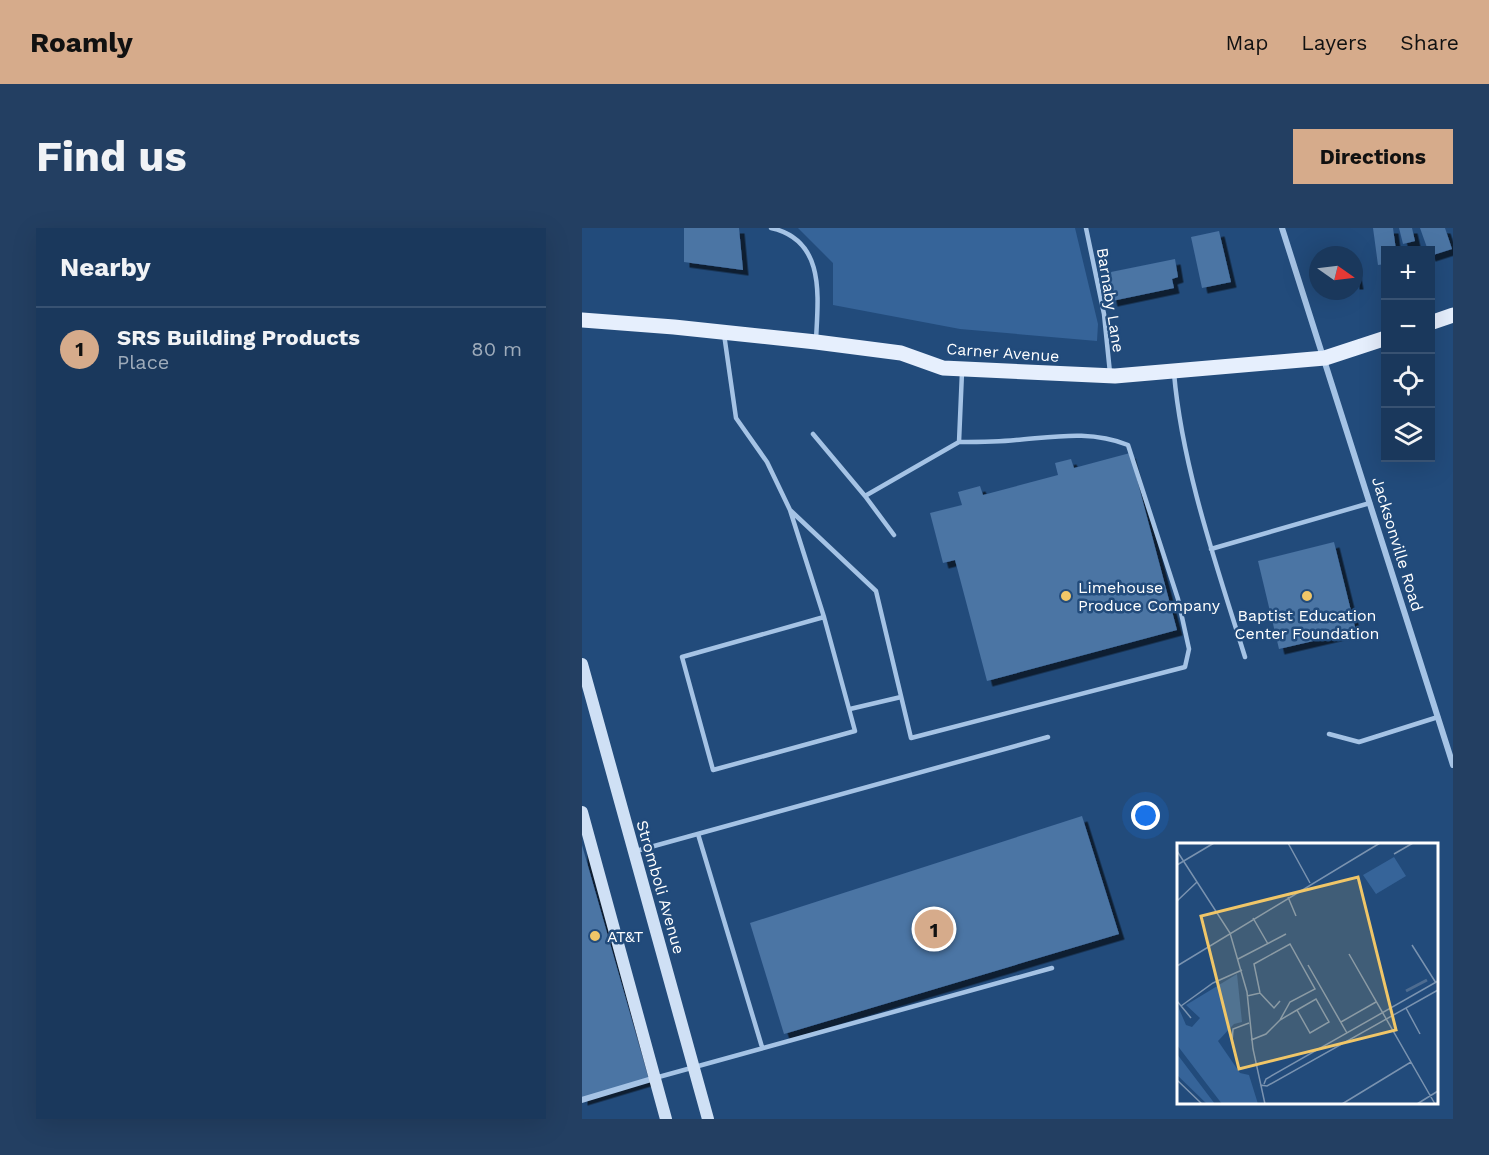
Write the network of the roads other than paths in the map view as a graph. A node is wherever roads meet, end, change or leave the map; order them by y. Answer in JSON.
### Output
{"nodes":[{"id":1,"x":771,"y":228,"type":"edge"},
{"id":2,"x":1086,"y":228,"type":"edge"},
{"id":3,"x":1282,"y":228,"type":"edge"},
{"id":4,"x":1453,"y":315,"type":"edge"},
{"id":5,"x":582,"y":320,"type":"edge"},
{"id":6,"x":1435,"y":322,"type":"edge"},
{"id":7,"x":723,"y":332,"type":"junction"},
{"id":8,"x":1381,"y":340,"type":"edge"},
{"id":9,"x":816,"y":342,"type":"junction"},
{"id":10,"x":1325,"y":358,"type":"junction"},
{"id":11,"x":962,"y":369,"type":"junction"},
{"id":12,"x":1174,"y":371,"type":"junction"},
{"id":13,"x":1110,"y":375,"type":"junction"},
{"id":14,"x":813,"y":434,"type":"dead end"},
{"id":15,"x":959,"y":442,"type":"junction"},
{"id":16,"x":865,"y":496,"type":"junction"},
{"id":17,"x":1371,"y":503,"type":"junction"},
{"id":18,"x":790,"y":510,"type":"junction"},
{"id":19,"x":894,"y":535,"type":"dead end"},
{"id":20,"x":1211,"y":549,"type":"junction"},
{"id":21,"x":824,"y":617,"type":"junction"},
{"id":22,"x":1245,"y":657,"type":"dead end"},
{"id":23,"x":582,"y":664,"type":"edge"},
{"id":24,"x":901,"y":697,"type":"junction"},
{"id":25,"x":850,"y":709,"type":"junction"},
{"id":26,"x":1438,"y":717,"type":"junction"},
{"id":27,"x":1329,"y":734,"type":"dead end"},
{"id":28,"x":1048,"y":737,"type":"dead end"},
{"id":29,"x":1453,"y":765,"type":"edge"},
{"id":30,"x":582,"y":812,"type":"edge"},
{"id":31,"x":698,"y":834,"type":"junction"},
{"id":32,"x":633,"y":852,"type":"junction"},
{"id":33,"x":1052,"y":968,"type":"dead end"},
{"id":34,"x":762,"y":1047,"type":"junction"},
{"id":35,"x":693,"y":1066,"type":"junction"},
{"id":36,"x":655,"y":1078,"type":"junction"},
{"id":37,"x":582,"y":1100,"type":"edge"},
{"id":38,"x":666,"y":1119,"type":"edge"},
{"id":39,"x":708,"y":1119,"type":"edge"}],
"edges":[{"from":1,"to":9,"type":"lane"},
{"from":2,"to":13,"type":"lane","name":"Barnaby Lane"},
{"from":3,"to":10,"type":"street","name":"Jacksonville Road"},
{"from":4,"to":6,"type":"main road"},
{"from":5,"to":7,"type":"main road","name":"Carner Avenue"},
{"from":7,"to":9,"type":"main road","name":"Carner Avenue"},
{"from":7,"to":18,"type":"lane"},
{"from":8,"to":10,"type":"main road","name":"Carner Avenue"},
{"from":9,"to":11,"type":"main road","name":"Carner Avenue"},
{"from":10,"to":12,"type":"main road","name":"Carner Avenue"},
{"from":10,"to":17,"type":"street","name":"Jacksonville Road"},
{"from":11,"to":13,"type":"main road","name":"Carner Avenue"},
{"from":11,"to":15,"type":"lane"},
{"from":12,"to":13,"type":"main road","name":"Carner Avenue"},
{"from":12,"to":20,"type":"lane"},
{"from":14,"to":16,"type":"lane"},
{"from":15,"to":16,"type":"lane"},
{"from":15,"to":24,"type":"lane"},
{"from":16,"to":19,"type":"lane"},
{"from":17,"to":20,"type":"lane"},
{"from":17,"to":26,"type":"street","name":"Jacksonville Road"},
{"from":18,"to":21,"type":"lane"},
{"from":18,"to":24,"type":"lane"},
{"from":20,"to":22,"type":"lane"},
{"from":21,"to":25,"type":"lane"},
{"from":21,"to":25,"type":"lane"},
{"from":23,"to":32,"type":"street","name":"Stromboli Avenue"},
{"from":24,"to":25,"type":"lane"},
{"from":26,"to":27,"type":"lane"},
{"from":26,"to":29,"type":"street","name":"Jacksonville Road"},
{"from":28,"to":31,"type":"lane"},
{"from":30,"to":36,"type":"street"},
{"from":31,"to":32,"type":"lane"},
{"from":31,"to":34,"type":"lane"},
{"from":32,"to":35,"type":"street","name":"Stromboli Avenue"},
{"from":33,"to":34,"type":"lane"},
{"from":34,"to":35,"type":"lane"},
{"from":35,"to":36,"type":"lane"},
{"from":35,"to":39,"type":"street","name":"Stromboli Avenue"},
{"from":36,"to":37,"type":"street"},
{"from":36,"to":38,"type":"street"}]}
